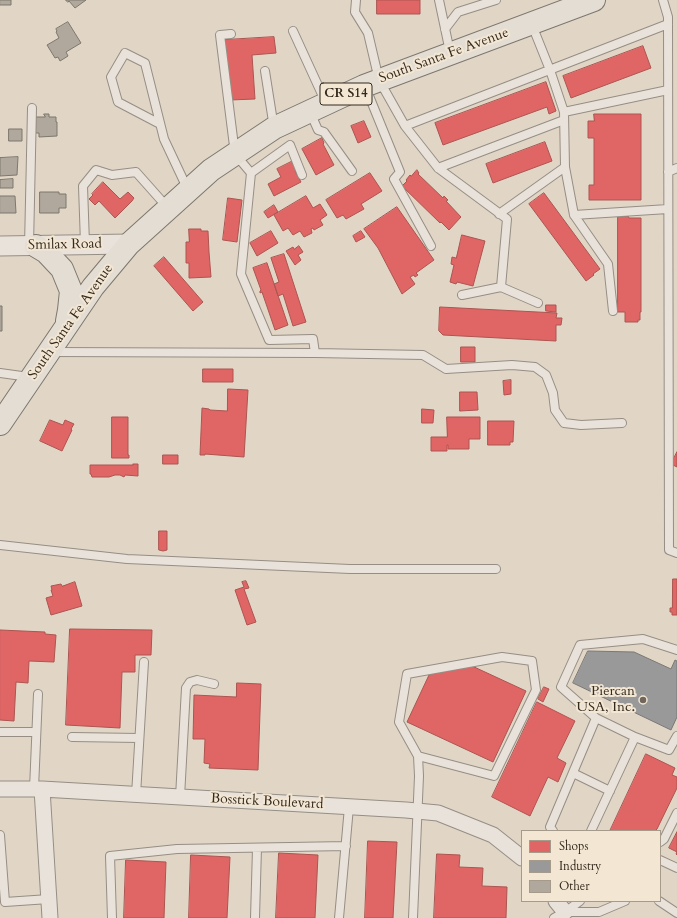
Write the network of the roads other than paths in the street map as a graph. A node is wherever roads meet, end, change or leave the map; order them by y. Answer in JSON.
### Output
{"nodes":[{"id":1,"x":356,"y":0,"type":"edge"},
{"id":2,"x":439,"y":0,"type":"edge"},
{"id":3,"x":496,"y":0,"type":"edge"},
{"id":4,"x":594,"y":0,"type":"edge"},
{"id":5,"x":663,"y":0,"type":"edge"},
{"id":6,"x":531,"y":23,"type":"junction"},
{"id":7,"x":668,"y":24,"type":"junction"},
{"id":8,"x":445,"y":28,"type":"junction"},
{"id":9,"x":293,"y":31,"type":"dead end"},
{"id":10,"x":231,"y":34,"type":"dead end"},
{"id":11,"x":450,"y":54,"type":"junction"},
{"id":12,"x":550,"y":70,"type":"junction"},
{"id":13,"x":265,"y":71,"type":"dead end"},
{"id":14,"x":372,"y":83,"type":"junction"},
{"id":15,"x":668,"y":90,"type":"junction"},
{"id":16,"x":32,"y":108,"type":"dead end"},
{"id":17,"x":318,"y":108,"type":"junction"},
{"id":18,"x":564,"y":116,"type":"junction"},
{"id":19,"x":160,"y":124,"type":"junction"},
{"id":20,"x":405,"y":126,"type":"junction"},
{"id":21,"x":274,"y":128,"type":"junction"},
{"id":22,"x":235,"y":154,"type":"junction"},
{"id":23,"x":565,"y":167,"type":"junction"},
{"id":24,"x":438,"y":168,"type":"junction"},
{"id":25,"x":677,"y":168,"type":"edge"},
{"id":26,"x":352,"y":171,"type":"dead end"},
{"id":27,"x":668,"y":172,"type":"junction"},
{"id":28,"x":251,"y":173,"type":"junction"},
{"id":29,"x":302,"y":175,"type":"dead end"},
{"id":30,"x":188,"y":190,"type":"junction"},
{"id":31,"x":168,"y":209,"type":"junction"},
{"id":32,"x":668,"y":209,"type":"junction"},
{"id":33,"x":499,"y":214,"type":"junction"},
{"id":34,"x":574,"y":215,"type":"junction"},
{"id":35,"x":85,"y":244,"type":"junction"},
{"id":36,"x":129,"y":244,"type":"junction"},
{"id":37,"x":0,"y":246,"type":"edge"},
{"id":38,"x":33,"y":246,"type":"junction"},
{"id":39,"x":431,"y":246,"type":"dead end"},
{"id":40,"x":501,"y":287,"type":"junction"},
{"id":41,"x":462,"y":295,"type":"dead end"},
{"id":42,"x":538,"y":303,"type":"dead end"},
{"id":43,"x":613,"y":310,"type":"dead end"},
{"id":44,"x":64,"y":329,"type":"junction"},
{"id":45,"x":49,"y":352,"type":"junction"},
{"id":46,"x":315,"y":352,"type":"junction"},
{"id":47,"x":0,"y":372,"type":"edge"},
{"id":48,"x":669,"y":373,"type":"junction"},
{"id":49,"x":32,"y":377,"type":"junction"},
{"id":50,"x":677,"y":378,"type":"edge"},
{"id":51,"x":622,"y":423,"type":"dead end"},
{"id":52,"x":0,"y":424,"type":"edge"},
{"id":53,"x":673,"y":497,"type":"edge"},
{"id":54,"x":0,"y":545,"type":"edge"},
{"id":55,"x":677,"y":553,"type":"edge"},
{"id":56,"x":496,"y":569,"type":"dead end"},
{"id":57,"x":677,"y":650,"type":"edge"},
{"id":58,"x":144,"y":662,"type":"dead end"},
{"id":59,"x":214,"y":684,"type":"dead end"},
{"id":60,"x":38,"y":694,"type":"dead end"},
{"id":61,"x":596,"y":718,"type":"junction"},
{"id":62,"x":0,"y":732,"type":"edge"},
{"id":63,"x":36,"y":732,"type":"junction"},
{"id":64,"x":677,"y":736,"type":"edge"},
{"id":65,"x":635,"y":737,"type":"junction"},
{"id":66,"x":72,"y":738,"type":"dead end"},
{"id":67,"x":139,"y":738,"type":"junction"},
{"id":68,"x":418,"y":756,"type":"junction"},
{"id":69,"x":573,"y":774,"type":"junction"},
{"id":70,"x":0,"y":789,"type":"edge"},
{"id":71,"x":38,"y":789,"type":"junction"},
{"id":72,"x":610,"y":791,"type":"junction"},
{"id":73,"x":136,"y":794,"type":"junction"},
{"id":74,"x":180,"y":797,"type":"junction"},
{"id":75,"x":349,"y":807,"type":"junction"},
{"id":76,"x":418,"y":812,"type":"junction"},
{"id":77,"x":677,"y":813,"type":"edge"},
{"id":78,"x":552,"y":830,"type":"edge"},
{"id":79,"x":591,"y":830,"type":"edge"},
{"id":80,"x":0,"y":835,"type":"edge"},
{"id":81,"x":661,"y":841,"type":"edge"},
{"id":82,"x":346,"y":846,"type":"junction"},
{"id":83,"x":257,"y":848,"type":"junction"},
{"id":84,"x":521,"y":857,"type":"edge"},
{"id":85,"x":661,"y":860,"type":"edge"},
{"id":86,"x":677,"y":868,"type":"edge"},
{"id":87,"x":49,"y":898,"type":"junction"},
{"id":88,"x":578,"y":902,"type":"edge"},
{"id":89,"x":623,"y":902,"type":"edge"},
{"id":90,"x":660,"y":902,"type":"edge"},
{"id":91,"x":558,"y":910,"type":"edge"},
{"id":92,"x":677,"y":913,"type":"edge"},
{"id":93,"x":50,"y":918,"type":"edge"},
{"id":94,"x":112,"y":918,"type":"edge"},
{"id":95,"x":255,"y":918,"type":"edge"},
{"id":96,"x":339,"y":918,"type":"edge"},
{"id":97,"x":413,"y":918,"type":"edge"}],
"edges":[{"from":1,"to":14,"type":"lane"},
{"from":2,"to":8,"type":"lane"},
{"from":3,"to":8,"type":"lane"},
{"from":4,"to":6,"type":"main road","name":"South Santa Fe Avenue","number":"CR S14"},
{"from":5,"to":7,"type":"lane"},
{"from":6,"to":11,"type":"main road","name":"South Santa Fe Avenue","number":"CR S14"},
{"from":6,"to":12,"type":"lane"},
{"from":7,"to":12,"type":"lane"},
{"from":7,"to":15,"type":"lane"},
{"from":8,"to":11,"type":"lane"},
{"from":9,"to":17,"type":"lane"},
{"from":10,"to":22,"type":"lane"},
{"from":11,"to":14,"type":"main road","name":"South Santa Fe Avenue","number":"CR S14"},
{"from":12,"to":18,"type":"lane"},
{"from":12,"to":20,"type":"lane"},
{"from":13,"to":21,"type":"lane"},
{"from":14,"to":17,"type":"main road","name":"South Santa Fe Avenue","number":"CR S14"},
{"from":14,"to":20,"type":"lane"},
{"from":14,"to":39,"type":"lane"},
{"from":15,"to":18,"type":"lane"},
{"from":15,"to":27,"type":"lane"},
{"from":16,"to":38,"type":"lane"},
{"from":17,"to":21,"type":"main road","name":"South Santa Fe Avenue","number":"CR S14"},
{"from":17,"to":26,"type":"lane"},
{"from":18,"to":23,"type":"lane"},
{"from":18,"to":24,"type":"lane"},
{"from":19,"to":19,"type":"lane"},
{"from":19,"to":30,"type":"lane"},
{"from":20,"to":24,"type":"lane"},
{"from":21,"to":22,"type":"main road","name":"South Santa Fe Avenue","number":"CR S14"},
{"from":22,"to":28,"type":"lane"},
{"from":22,"to":30,"type":"main road","name":"South Santa Fe Avenue","number":"CR S14"},
{"from":23,"to":33,"type":"lane"},
{"from":23,"to":34,"type":"lane"},
{"from":24,"to":33,"type":"lane"},
{"from":25,"to":27,"type":"lane"},
{"from":27,"to":32,"type":"lane"},
{"from":28,"to":29,"type":"lane"},
{"from":28,"to":46,"type":"lane"},
{"from":30,"to":31,"type":"main road","name":"South Santa Fe Avenue","number":"CR S14"},
{"from":31,"to":35,"type":"lane"},
{"from":31,"to":36,"type":"main road","name":"South Santa Fe Avenue","number":"CR S14"},
{"from":32,"to":34,"type":"lane"},
{"from":32,"to":48,"type":"lane"},
{"from":33,"to":40,"type":"lane"},
{"from":34,"to":43,"type":"lane"},
{"from":35,"to":36,"type":"street","name":"Smilax Road"},
{"from":35,"to":38,"type":"street","name":"Smilax Road"},
{"from":36,"to":44,"type":"main road","name":"South Santa Fe Avenue","number":"CR S14"},
{"from":37,"to":38,"type":"street","name":"Smilax Road"},
{"from":38,"to":44,"type":"main road"},
{"from":40,"to":41,"type":"lane"},
{"from":40,"to":42,"type":"lane"},
{"from":44,"to":45,"type":"main road","name":"South Santa Fe Avenue","number":"CR S14"},
{"from":45,"to":46,"type":"lane"},
{"from":45,"to":49,"type":"main road","name":"South Santa Fe Avenue","number":"CR S14"},
{"from":46,"to":51,"type":"lane"},
{"from":47,"to":49,"type":"lane"},
{"from":48,"to":50,"type":"lane"},
{"from":48,"to":53,"type":"lane"},
{"from":49,"to":52,"type":"main road","name":"South Santa Fe Avenue","number":"CR S14"},
{"from":53,"to":55,"type":"lane"},
{"from":54,"to":56,"type":"lane"},
{"from":57,"to":61,"type":"lane"},
{"from":58,"to":67,"type":"lane"},
{"from":59,"to":74,"type":"lane"},
{"from":60,"to":63,"type":"lane"},
{"from":61,"to":65,"type":"lane"},
{"from":61,"to":69,"type":"lane"},
{"from":62,"to":63,"type":"lane"},
{"from":63,"to":71,"type":"lane"},
{"from":64,"to":65,"type":"lane"},
{"from":65,"to":72,"type":"lane"},
{"from":66,"to":67,"type":"lane"},
{"from":67,"to":73,"type":"lane"},
{"from":68,"to":68,"type":"lane"},
{"from":68,"to":76,"type":"lane"},
{"from":69,"to":72,"type":"lane"},
{"from":69,"to":78,"type":"lane"},
{"from":70,"to":71,"type":"street","name":"Bosstick Boulevard"},
{"from":71,"to":73,"type":"street","name":"Bosstick Boulevard"},
{"from":71,"to":87,"type":"street"},
{"from":72,"to":79,"type":"lane"},
{"from":73,"to":74,"type":"street","name":"Bosstick Boulevard"},
{"from":74,"to":75,"type":"street","name":"Bosstick Boulevard"},
{"from":75,"to":76,"type":"street","name":"Bosstick Boulevard"},
{"from":75,"to":82,"type":"lane"},
{"from":76,"to":84,"type":"street","name":"Bosstick Boulevard"},
{"from":76,"to":97,"type":"lane"},
{"from":77,"to":81,"type":"lane"},
{"from":80,"to":87,"type":"lane"},
{"from":82,"to":83,"type":"lane"},
{"from":82,"to":96,"type":"lane"},
{"from":83,"to":94,"type":"lane"},
{"from":83,"to":95,"type":"lane"},
{"from":85,"to":86,"type":"lane"},
{"from":87,"to":93,"type":"street"},
{"from":88,"to":91,"type":"lane"},
{"from":89,"to":91,"type":"lane"},
{"from":90,"to":92,"type":"lane"}]}
